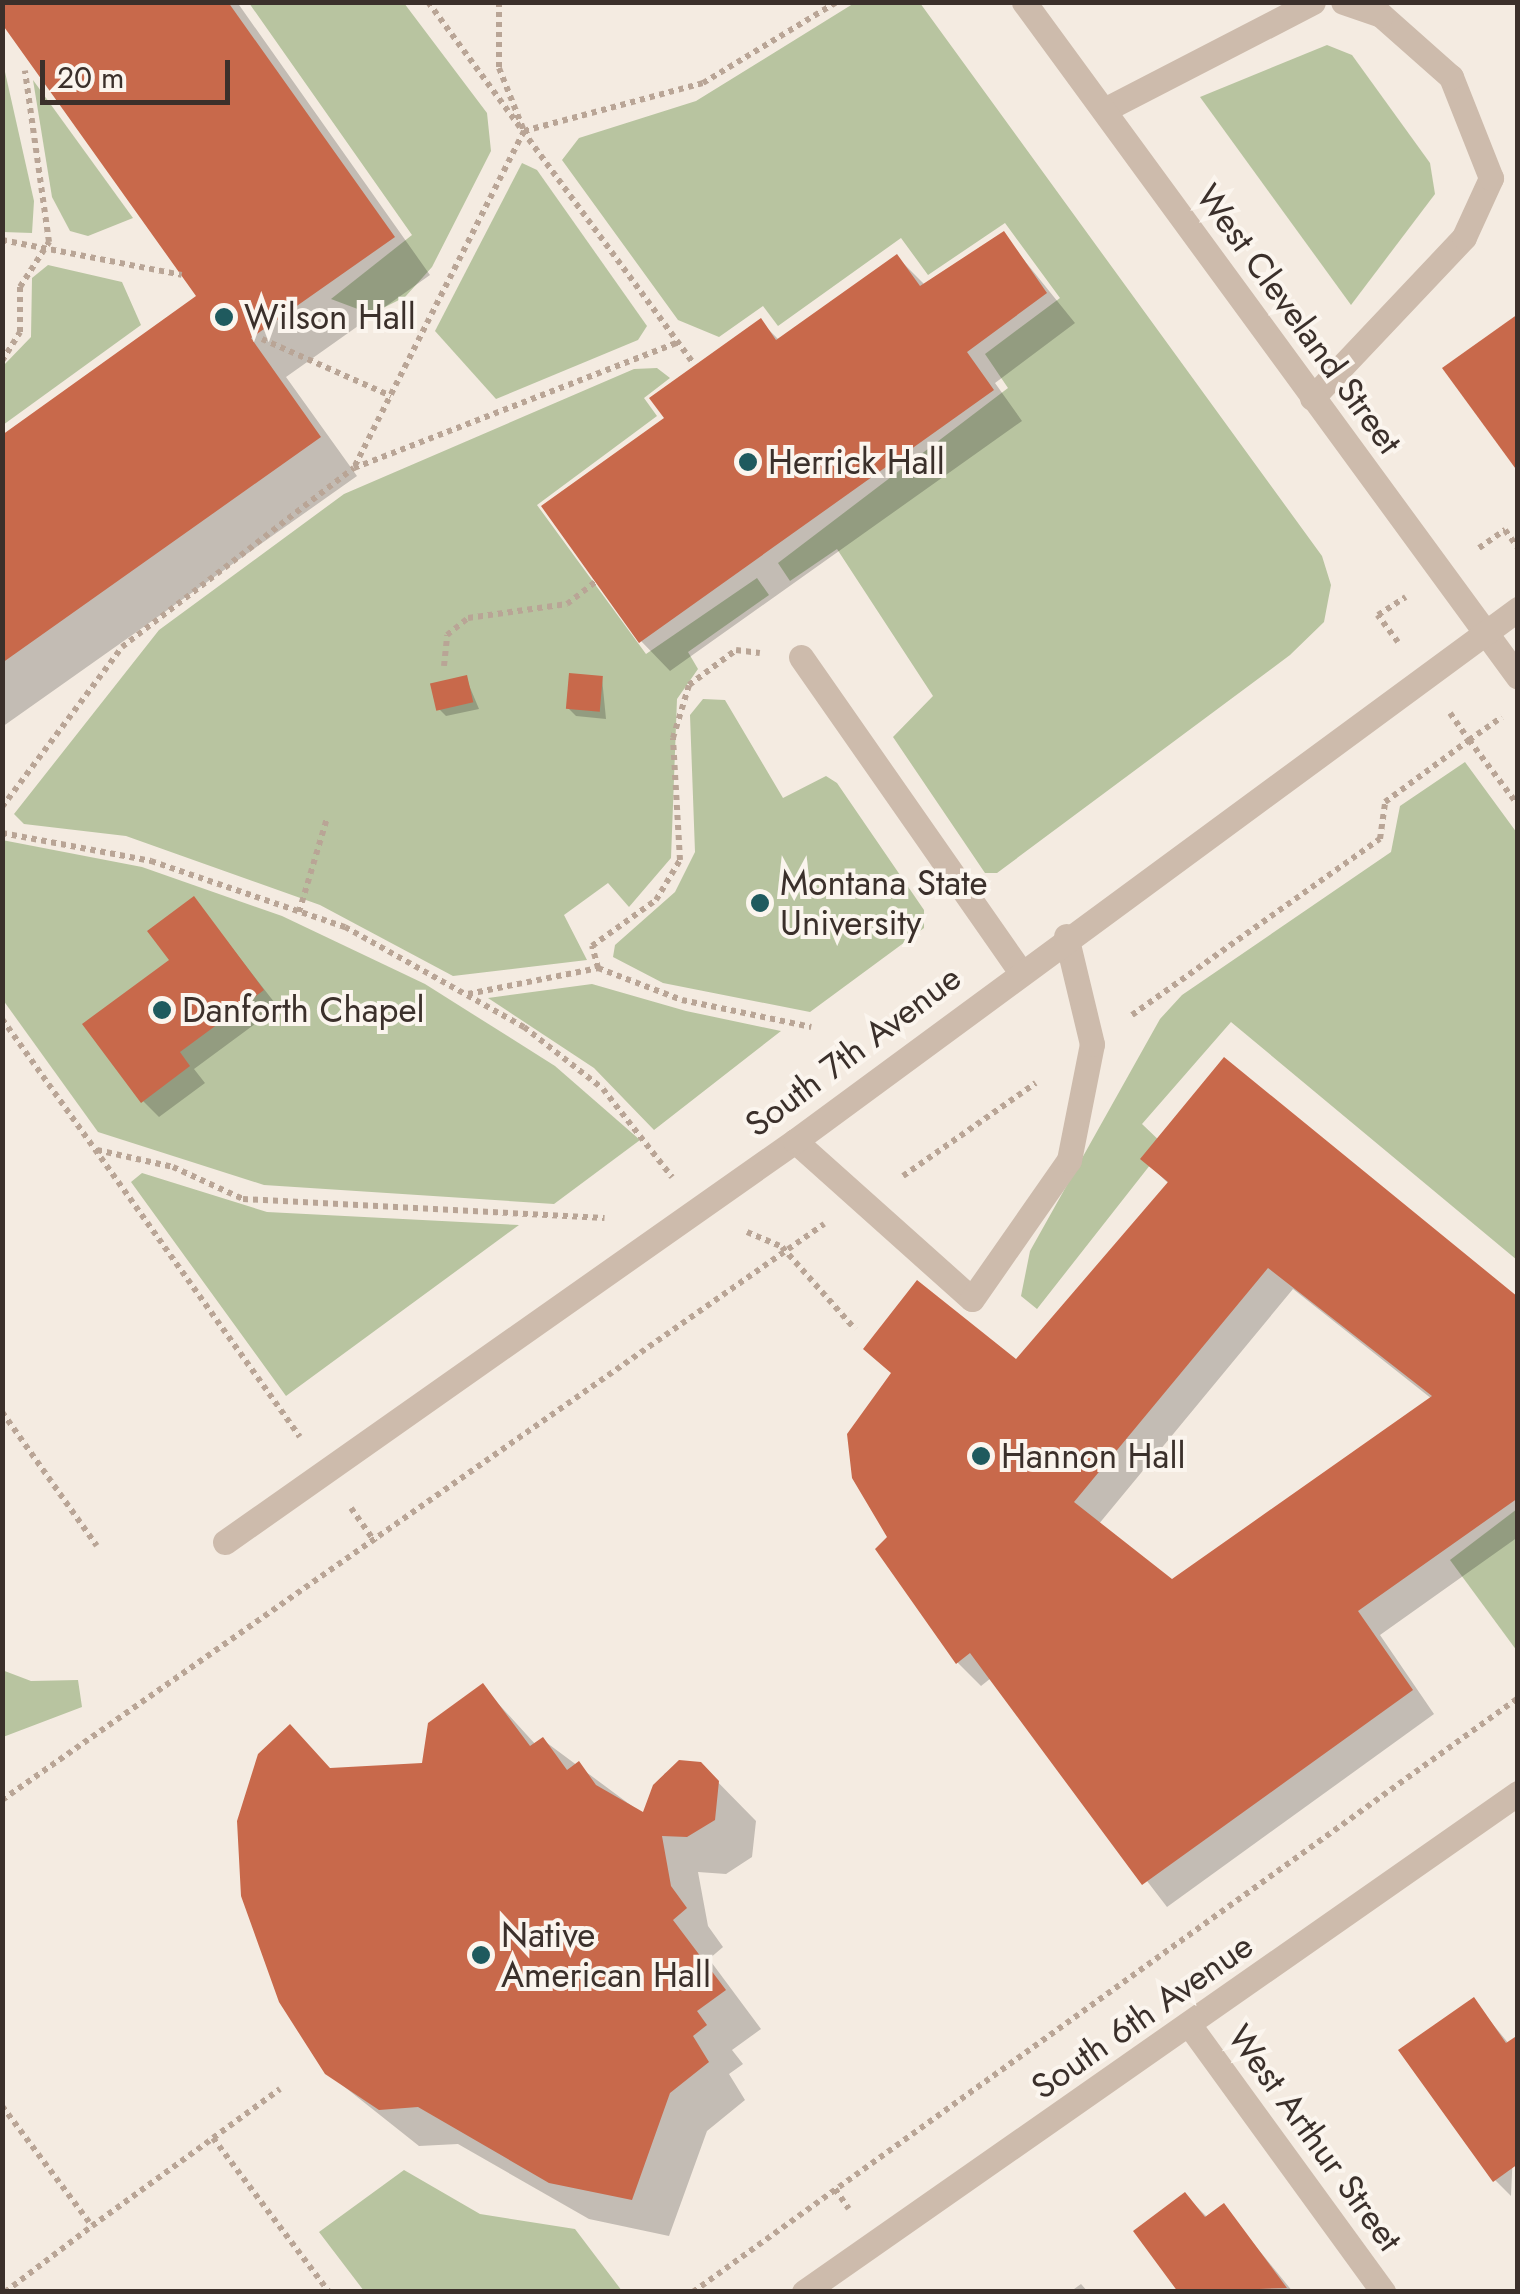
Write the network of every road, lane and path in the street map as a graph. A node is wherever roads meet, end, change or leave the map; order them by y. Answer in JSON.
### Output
{"nodes":[{"id":1,"x":428,"y":2,"type":"edge"},
{"id":2,"x":499,"y":2,"type":"edge"},
{"id":3,"x":837,"y":2,"type":"edge"},
{"id":4,"x":1024,"y":2,"type":"edge"},
{"id":5,"x":1313,"y":2,"type":"edge"},
{"id":6,"x":1343,"y":2,"type":"edge"},
{"id":7,"x":26,"y":71,"type":"dead end"},
{"id":8,"x":1104,"y":110,"type":"junction"},
{"id":9,"x":524,"y":132,"type":"junction"},
{"id":10,"x":2,"y":240,"type":"edge"},
{"id":11,"x":49,"y":242,"type":"junction"},
{"id":12,"x":182,"y":274,"type":"dead end"},
{"id":13,"x":262,"y":340,"type":"dead end"},
{"id":14,"x":677,"y":343,"type":"junction"},
{"id":15,"x":2,"y":361,"type":"edge"},
{"id":16,"x":694,"y":364,"type":"dead end"},
{"id":17,"x":391,"y":396,"type":"junction"},
{"id":18,"x":1312,"y":398,"type":"junction"},
{"id":19,"x":354,"y":468,"type":"junction"},
{"id":20,"x":1505,"y":530,"type":"dead end"},
{"id":21,"x":1518,"y":548,"type":"edge"},
{"id":22,"x":595,"y":582,"type":"dead end"},
{"id":23,"x":1518,"y":609,"type":"edge"},
{"id":24,"x":1486,"y":632,"type":"junction"},
{"id":25,"x":802,"y":658,"type":"joint"},
{"id":26,"x":444,"y":666,"type":"dead end"},
{"id":27,"x":1518,"y":677,"type":"edge"},
{"id":28,"x":1518,"y":706,"type":"edge"},
{"id":29,"x":1469,"y":740,"type":"junction"},
{"id":30,"x":1518,"y":806,"type":"edge"},
{"id":31,"x":2,"y":807,"type":"edge"},
{"id":32,"x":327,"y":818,"type":"dead end"},
{"id":33,"x":2,"y":833,"type":"edge"},
{"id":34,"x":299,"y":912,"type":"junction"},
{"id":35,"x":1066,"y":936,"type":"junction"},
{"id":36,"x":598,"y":968,"type":"junction"},
{"id":37,"x":1019,"y":970,"type":"junction"},
{"id":38,"x":465,"y":994,"type":"junction"},
{"id":39,"x":2,"y":1018,"type":"edge"},
{"id":40,"x":811,"y":1027,"type":"dead end"},
{"id":41,"x":1092,"y":1044,"type":"junction"},
{"id":42,"x":794,"y":1141,"type":"junction"},
{"id":43,"x":96,"y":1150,"type":"junction"},
{"id":44,"x":862,"y":1204,"type":"junction"},
{"id":45,"x":688,"y":1216,"type":"junction"},
{"id":46,"x":782,"y":1247,"type":"junction"},
{"id":47,"x":855,"y":1330,"type":"dead end"},
{"id":48,"x":2,"y":1412,"type":"edge"},
{"id":49,"x":324,"y":1471,"type":"junction"},
{"id":50,"x":225,"y":1542,"type":"dead end"},
{"id":51,"x":375,"y":1542,"type":"junction"},
{"id":52,"x":97,"y":1546,"type":"dead end"},
{"id":53,"x":1518,"y":1698,"type":"edge"},
{"id":54,"x":1518,"y":1793,"type":"edge"},
{"id":55,"x":2,"y":1800,"type":"edge"},
{"id":56,"x":1190,"y":2026,"type":"junction"},
{"id":57,"x":280,"y":2089,"type":"dead end"},
{"id":58,"x":2,"y":2106,"type":"edge"},
{"id":59,"x":213,"y":2138,"type":"junction"},
{"id":60,"x":92,"y":2226,"type":"junction"},
{"id":61,"x":5,"y":2292,"type":"edge"},
{"id":62,"x":329,"y":2292,"type":"edge"},
{"id":63,"x":694,"y":2292,"type":"edge"},
{"id":64,"x":804,"y":2292,"type":"edge"},
{"id":65,"x":1383,"y":2292,"type":"edge"}],
"edges":[{"from":1,"to":9,"type":"path"},
{"from":2,"to":9,"type":"path"},
{"from":3,"to":9,"type":"path"},
{"from":4,"to":8,"type":"street","name":"West Cleveland Street"},
{"from":5,"to":8,"type":"street"},
{"from":6,"to":18,"type":"street"},
{"from":7,"to":11,"type":"path"},
{"from":8,"to":18,"type":"street","name":"West Cleveland Street"},
{"from":9,"to":14,"type":"path"},
{"from":9,"to":17,"type":"path"},
{"from":10,"to":11,"type":"path"},
{"from":11,"to":12,"type":"path"},
{"from":11,"to":15,"type":"path"},
{"from":13,"to":17,"type":"path"},
{"from":14,"to":16,"type":"path"},
{"from":14,"to":19,"type":"path"},
{"from":17,"to":19,"type":"path"},
{"from":18,"to":24,"type":"street","name":"West Cleveland Street"},
{"from":19,"to":31,"type":"path"},
{"from":20,"to":21,"type":"path"},
{"from":22,"to":26,"type":"path"},
{"from":23,"to":24,"type":"street","name":"South 7th Avenue"},
{"from":24,"to":27,"type":"street","name":"West Cleveland Street"},
{"from":24,"to":35,"type":"street","name":"South 7th Avenue"},
{"from":25,"to":36,"type":"path"},
{"from":25,"to":37,"type":"street"},
{"from":28,"to":29,"type":"path"},
{"from":29,"to":30,"type":"path"},
{"from":29,"to":41,"type":"path"},
{"from":32,"to":34,"type":"path"},
{"from":33,"to":34,"type":"path"},
{"from":34,"to":38,"type":"path"},
{"from":35,"to":37,"type":"street","name":"South 7th Avenue"},
{"from":35,"to":41,"type":"street"},
{"from":36,"to":38,"type":"path"},
{"from":36,"to":40,"type":"path"},
{"from":37,"to":42,"type":"street","name":"South 7th Avenue"},
{"from":38,"to":45,"type":"path"},
{"from":39,"to":43,"type":"path"},
{"from":41,"to":44,"type":"path"},
{"from":41,"to":44,"type":"street"},
{"from":42,"to":44,"type":"street"},
{"from":42,"to":45,"type":"street","name":"South 7th Avenue"},
{"from":43,"to":45,"type":"path"},
{"from":43,"to":49,"type":"path"},
{"from":44,"to":46,"type":"path"},
{"from":45,"to":46,"type":"path"},
{"from":45,"to":49,"type":"street","name":"South 7th Avenue"},
{"from":46,"to":47,"type":"path"},
{"from":46,"to":51,"type":"path"},
{"from":48,"to":52,"type":"path"},
{"from":49,"to":50,"type":"street","name":"South 7th Avenue"},
{"from":49,"to":51,"type":"path"},
{"from":51,"to":55,"type":"path"},
{"from":53,"to":63,"type":"path"},
{"from":54,"to":56,"type":"street","name":"South 6th Avenue"},
{"from":56,"to":64,"type":"street","name":"South 6th Avenue"},
{"from":56,"to":65,"type":"street","name":"West Arthur Street"},
{"from":57,"to":59,"type":"path"},
{"from":58,"to":60,"type":"path"},
{"from":59,"to":60,"type":"path"},
{"from":59,"to":62,"type":"path"},
{"from":60,"to":61,"type":"path"}]}
